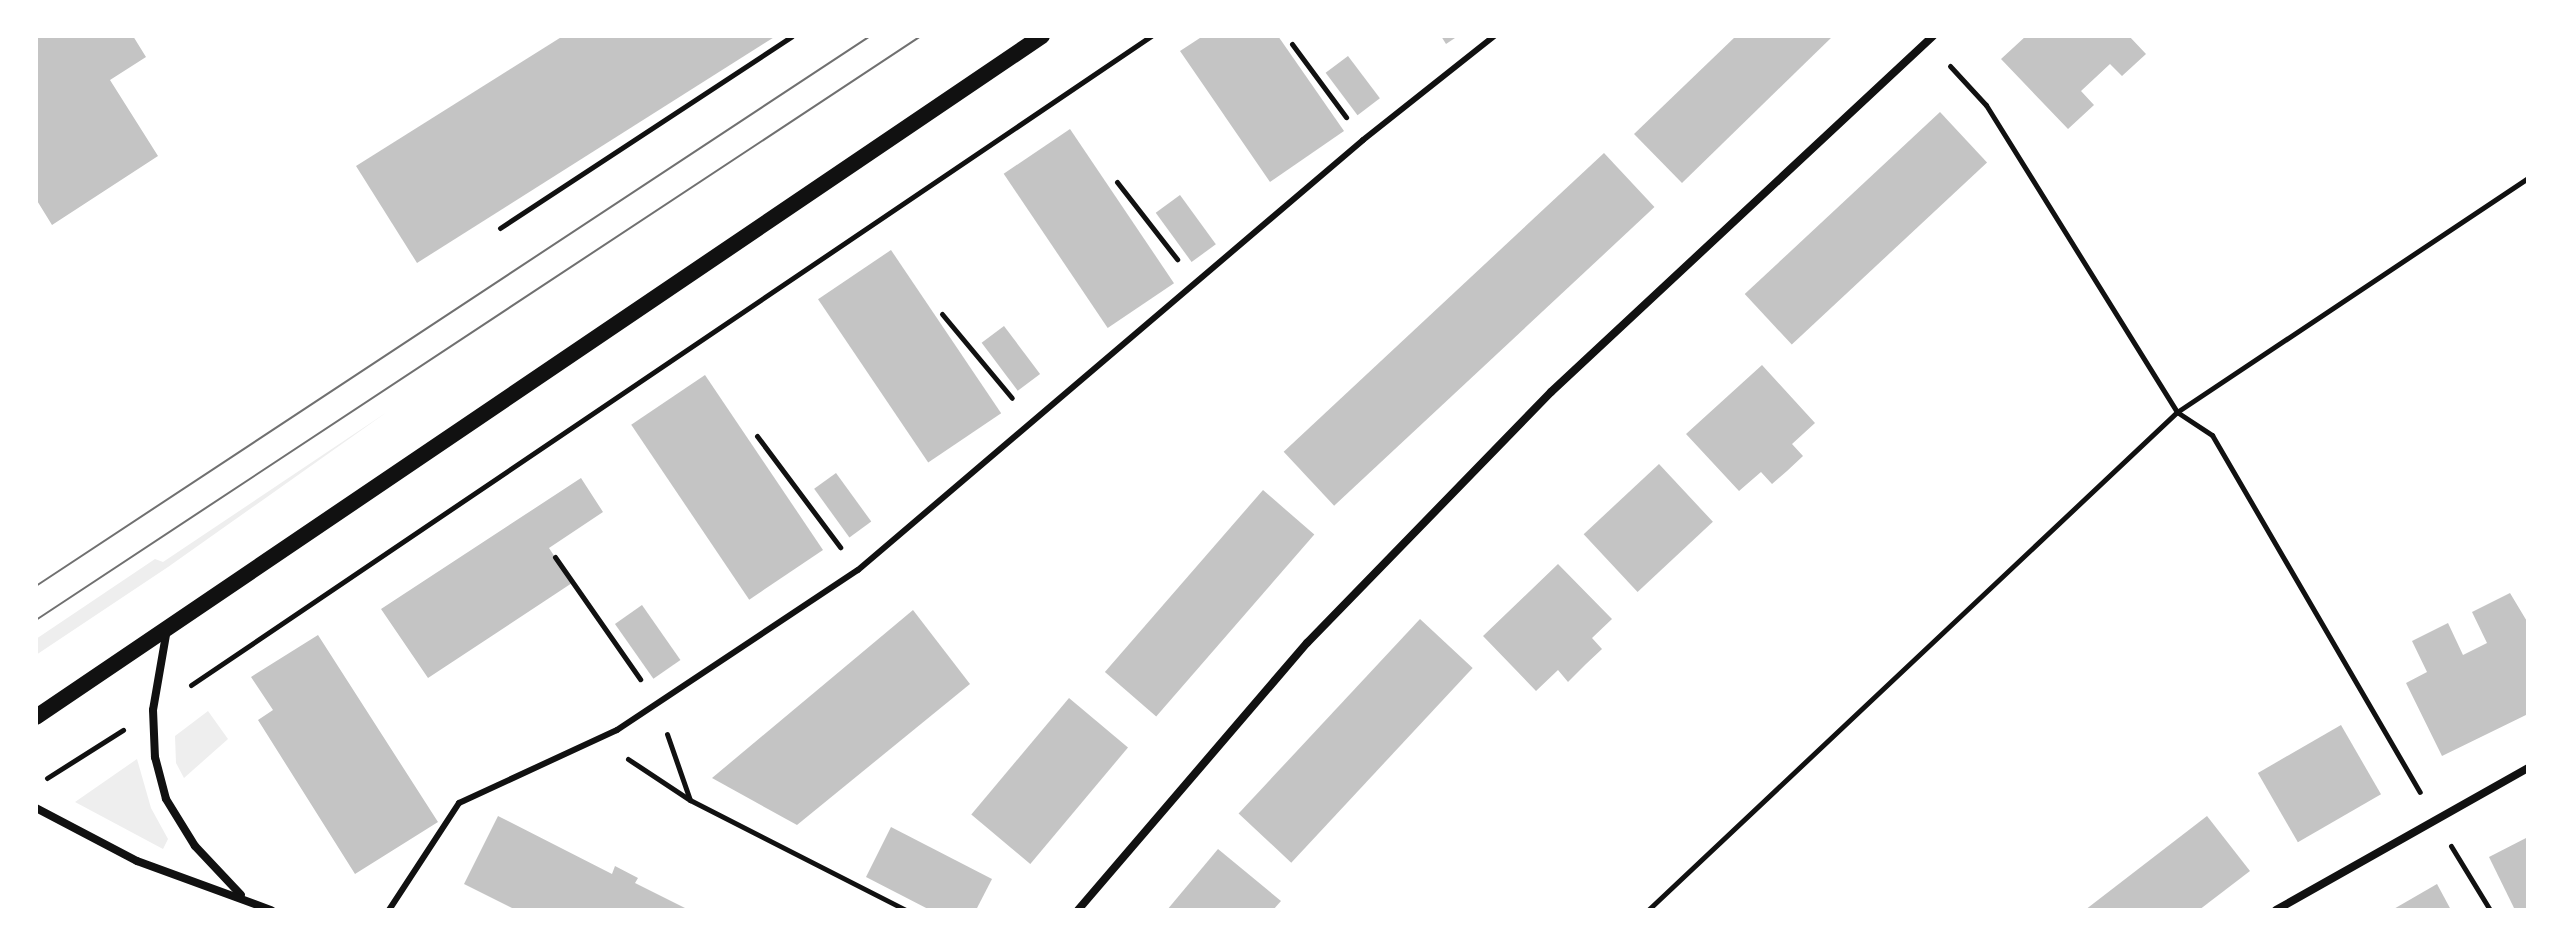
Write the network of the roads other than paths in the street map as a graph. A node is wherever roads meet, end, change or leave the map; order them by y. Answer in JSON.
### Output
{"nodes":[{"id":1,"x":1042,"y":36,"type":"edge"},
{"id":2,"x":1494,"y":36,"type":"edge"},
{"id":3,"x":1930,"y":39,"type":"edge"},
{"id":4,"x":167,"y":628,"type":"junction"},
{"id":5,"x":36,"y":717,"type":"edge"},
{"id":6,"x":2528,"y":768,"type":"edge"},
{"id":7,"x":36,"y":808,"type":"edge"},
{"id":8,"x":241,"y":895,"type":"junction"},
{"id":9,"x":271,"y":910,"type":"edge"},
{"id":10,"x":389,"y":910,"type":"edge"},
{"id":11,"x":1078,"y":910,"type":"edge"},
{"id":12,"x":2276,"y":910,"type":"edge"}],
"edges":[{"from":1,"to":4,"type":"main road"},
{"from":2,"to":10,"type":"lane"},
{"from":3,"to":11,"type":"street"},
{"from":4,"to":5,"type":"main road"},
{"from":4,"to":8,"type":"street"},
{"from":6,"to":12,"type":"street"},
{"from":7,"to":8,"type":"street"},
{"from":8,"to":9,"type":"street"}]}
